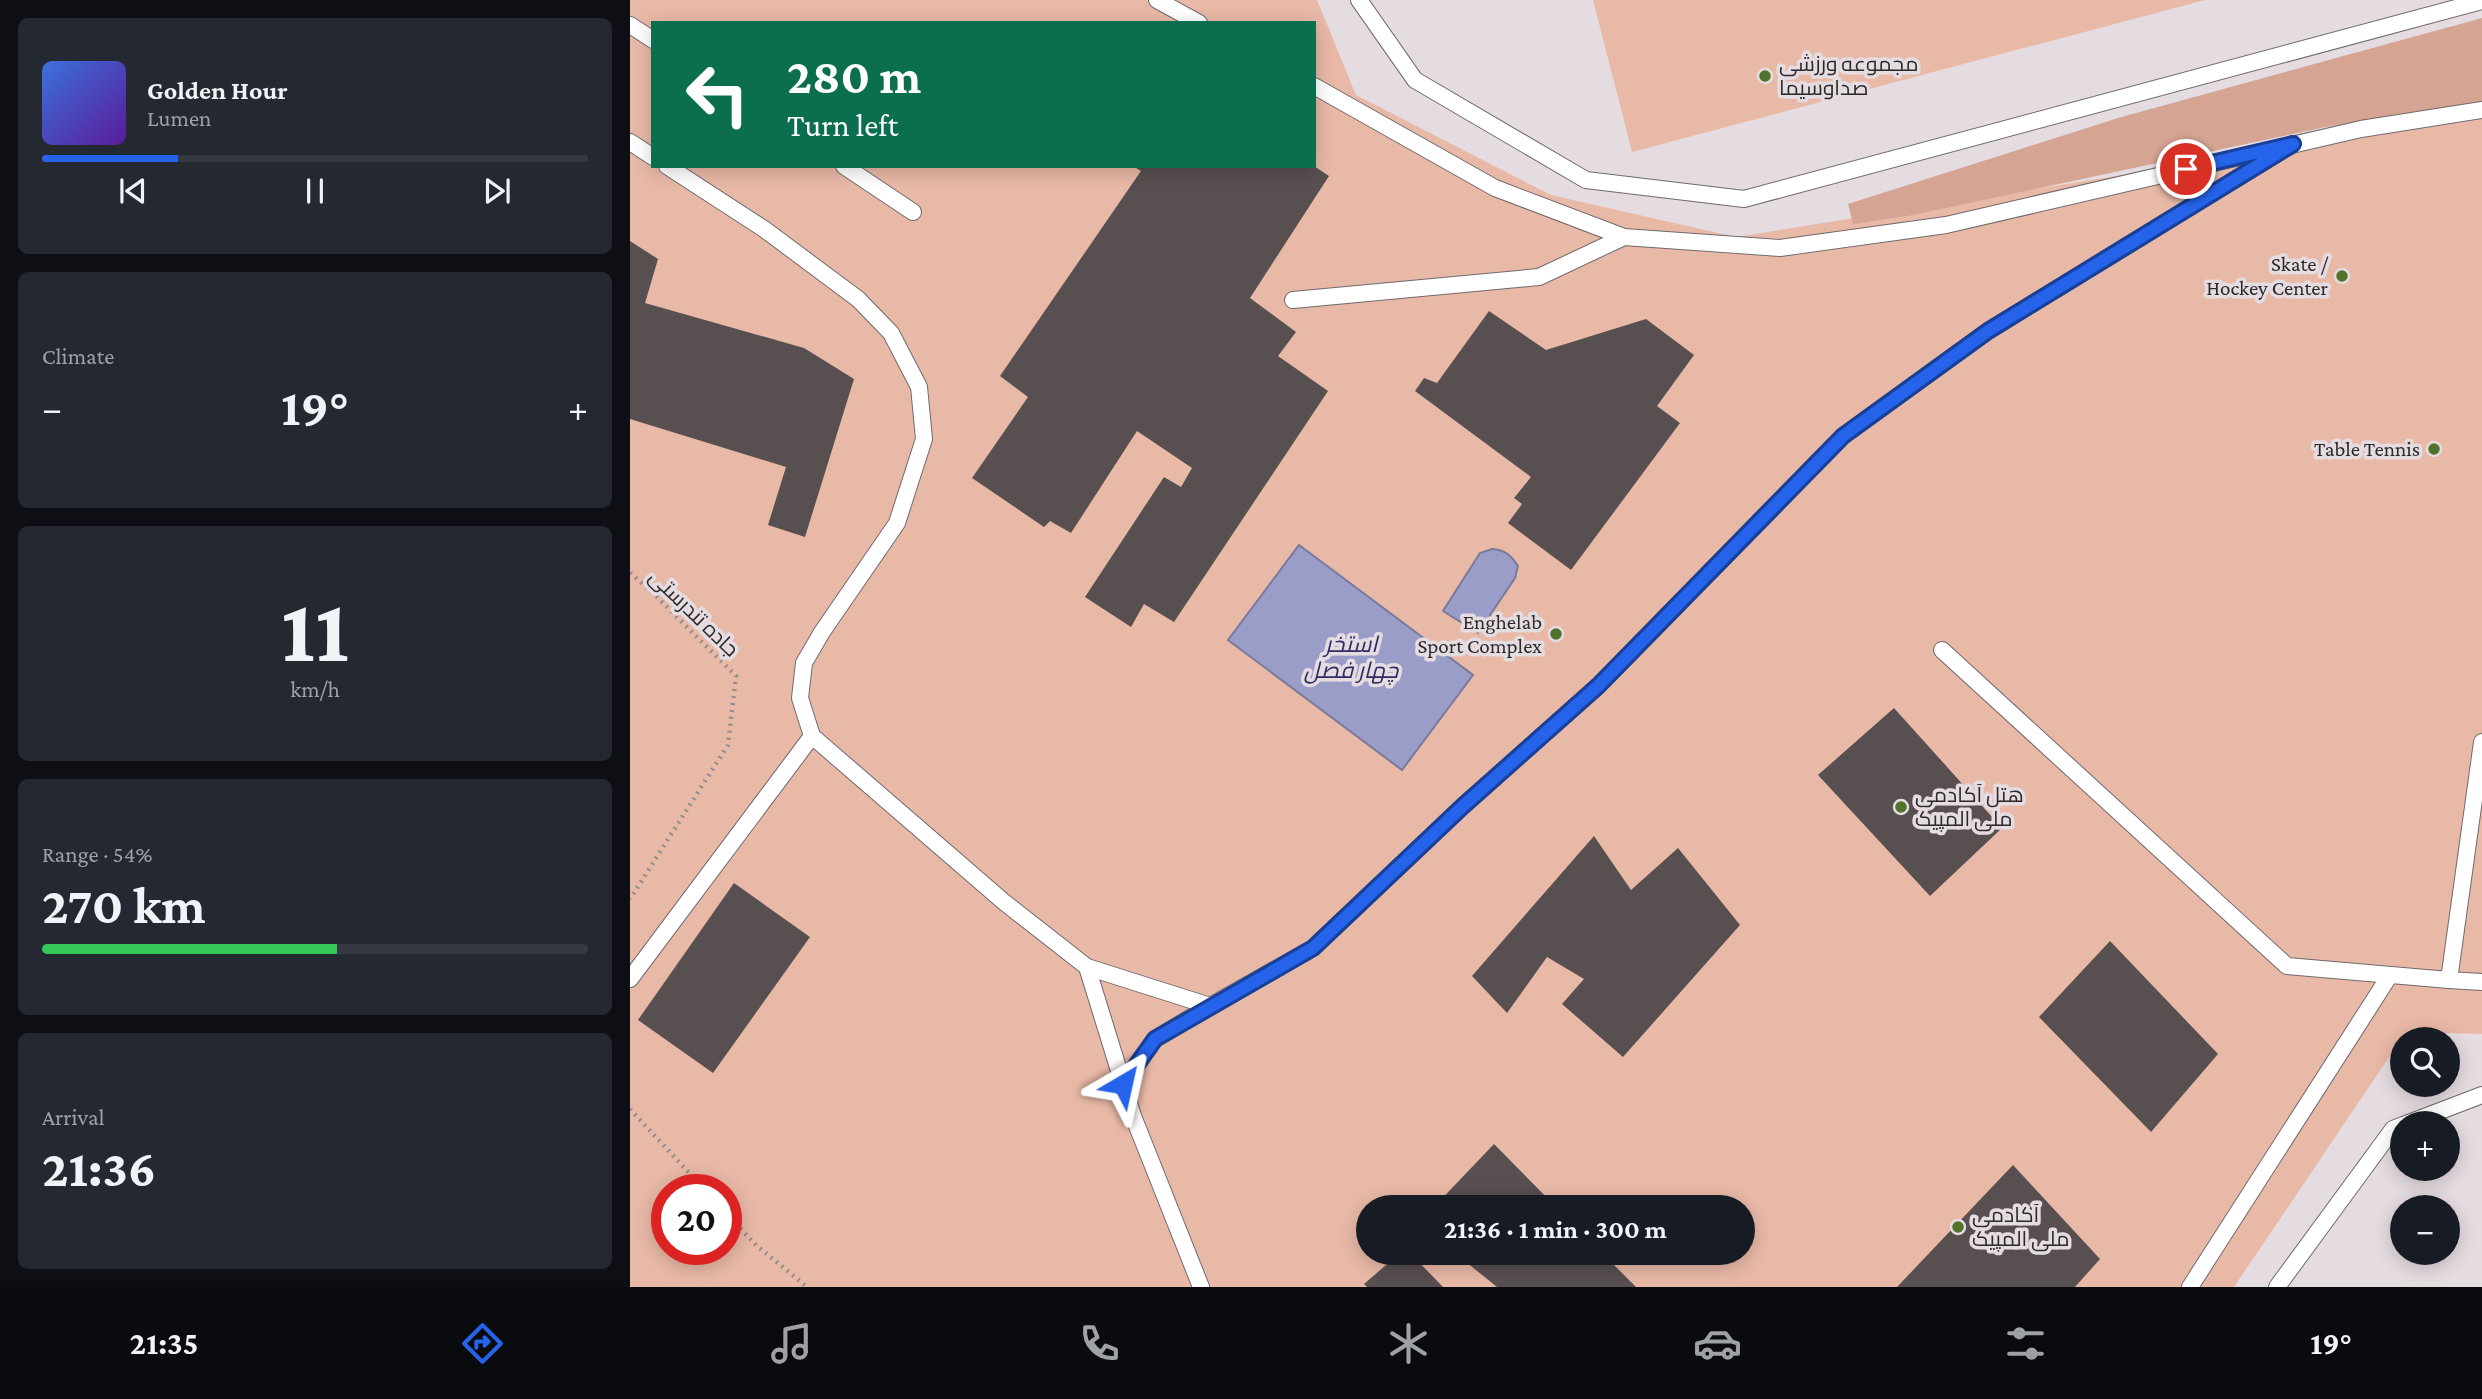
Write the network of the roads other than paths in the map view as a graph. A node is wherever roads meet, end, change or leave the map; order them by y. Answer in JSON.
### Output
{"nodes":[{"id":1,"x":1157,"y":0,"type":"edge"},
{"id":2,"x":1359,"y":0,"type":"edge"},
{"id":3,"x":2482,"y":1,"type":"edge"},
{"id":4,"x":1195,"y":21,"type":"edge"},
{"id":5,"x":630,"y":25,"type":"edge"},
{"id":6,"x":651,"y":39,"type":"edge"},
{"id":7,"x":1316,"y":87,"type":"edge"},
{"id":8,"x":2482,"y":110,"type":"edge"},
{"id":9,"x":630,"y":142,"type":"edge"},
{"id":10,"x":2293,"y":144,"type":"junction"},
{"id":11,"x":651,"y":156,"type":"edge"},
{"id":12,"x":670,"y":168,"type":"edge"},
{"id":13,"x":847,"y":168,"type":"edge"},
{"id":14,"x":913,"y":212,"type":"dead end"},
{"id":15,"x":1624,"y":237,"type":"junction"},
{"id":16,"x":1293,"y":300,"type":"dead end"},
{"id":17,"x":1942,"y":650,"type":"dead end"},
{"id":18,"x":812,"y":736,"type":"junction"},
{"id":19,"x":2482,"y":742,"type":"edge"},
{"id":20,"x":1087,"y":967,"type":"junction"},
{"id":21,"x":2390,"y":975,"type":"junction"},
{"id":22,"x":630,"y":979,"type":"edge"},
{"id":23,"x":2449,"y":979,"type":"junction"},
{"id":24,"x":2482,"y":982,"type":"edge"},
{"id":25,"x":1210,"y":1006,"type":"junction"},
{"id":26,"x":1123,"y":1084,"type":"junction"},
{"id":27,"x":2482,"y":1095,"type":"edge"},
{"id":28,"x":2440,"y":1111,"type":"edge"},
{"id":29,"x":2390,"y":1133,"type":"edge"},
{"id":30,"x":1201,"y":1287,"type":"edge"},
{"id":31,"x":2190,"y":1287,"type":"edge"},
{"id":32,"x":2277,"y":1287,"type":"edge"}],
"edges":[{"from":1,"to":4,"type":"lane"},
{"from":2,"to":3,"type":"lane"},
{"from":5,"to":6,"type":"lane"},
{"from":7,"to":15,"type":"lane"},
{"from":8,"to":10,"type":"lane"},
{"from":9,"to":11,"type":"lane"},
{"from":10,"to":15,"type":"lane"},
{"from":10,"to":25,"type":"lane"},
{"from":12,"to":18,"type":"lane"},
{"from":13,"to":14,"type":"lane"},
{"from":15,"to":16,"type":"lane"},
{"from":17,"to":21,"type":"lane"},
{"from":18,"to":20,"type":"lane"},
{"from":18,"to":22,"type":"lane"},
{"from":19,"to":23,"type":"lane"},
{"from":20,"to":25,"type":"lane"},
{"from":20,"to":26,"type":"lane"},
{"from":21,"to":23,"type":"lane"},
{"from":21,"to":31,"type":"lane"},
{"from":23,"to":24,"type":"lane"},
{"from":25,"to":26,"type":"lane"},
{"from":26,"to":30,"type":"lane"},
{"from":27,"to":28,"type":"lane"},
{"from":29,"to":32,"type":"lane"}]}
